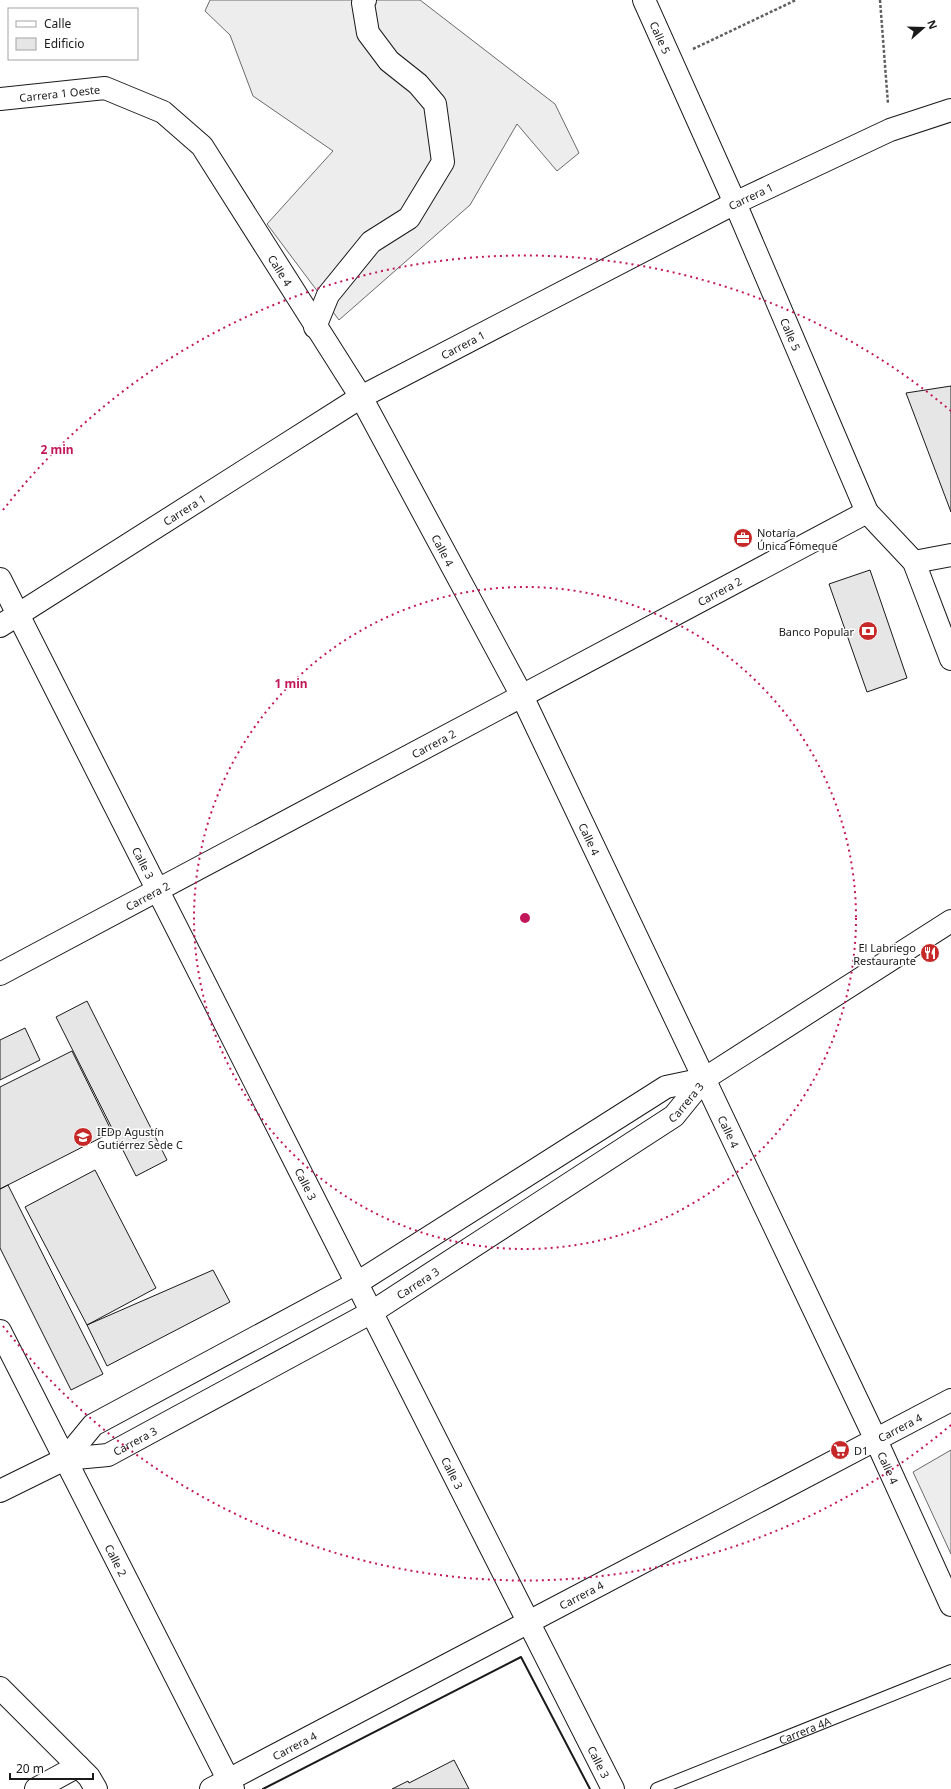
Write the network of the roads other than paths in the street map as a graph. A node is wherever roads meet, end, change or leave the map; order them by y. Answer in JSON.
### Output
{"nodes":[{"id":1,"x":365,"y":0,"type":"edge"},
{"id":2,"x":644,"y":0,"type":"edge"},
{"id":3,"x":0,"y":99,"type":"edge"},
{"id":4,"x":951,"y":111,"type":"edge"},
{"id":5,"x":163,"y":112,"type":"joint"},
{"id":6,"x":735,"y":203,"type":"junction"},
{"id":7,"x":315,"y":327,"type":"junction"},
{"id":8,"x":362,"y":398,"type":"junction"},
{"id":9,"x":867,"y":512,"type":"junction"},
{"id":10,"x":951,"y":555,"type":"edge"},
{"id":11,"x":914,"y":562,"type":"junction"},
{"id":12,"x":0,"y":579,"type":"edge"},
{"id":13,"x":18,"y":615,"type":"junction"},
{"id":14,"x":0,"y":626,"type":"edge"},
{"id":15,"x":951,"y":659,"type":"edge"},
{"id":16,"x":522,"y":696,"type":"junction"},
{"id":17,"x":158,"y":890,"type":"junction"},
{"id":18,"x":951,"y":922,"type":"edge"},
{"id":19,"x":0,"y":974,"type":"edge"},
{"id":20,"x":704,"y":1079,"type":"junction"},
{"id":21,"x":357,"y":1283,"type":"junction"},
{"id":22,"x":372,"y":1312,"type":"junction"},
{"id":23,"x":0,"y":1331,"type":"edge"},
{"id":24,"x":951,"y":1400,"type":"edge"},
{"id":25,"x":876,"y":1440,"type":"junction"},
{"id":26,"x":65,"y":1459,"type":"junction"},
{"id":27,"x":0,"y":1491,"type":"edge"},
{"id":28,"x":951,"y":1605,"type":"edge"},
{"id":29,"x":529,"y":1622,"type":"junction"},
{"id":30,"x":951,"y":1671,"type":"edge"},
{"id":31,"x":0,"y":1688,"type":"edge"},
{"id":32,"x":78,"y":1766,"type":"junction"},
{"id":33,"x":224,"y":1786,"type":"edge"},
{"id":34,"x":36,"y":1789,"type":"edge"},
{"id":35,"x":96,"y":1789,"type":"edge"},
{"id":36,"x":613,"y":1789,"type":"edge"},
{"id":37,"x":658,"y":1789,"type":"edge"}],
"edges":[{"from":1,"to":7,"type":"street"},
{"from":2,"to":6,"type":"street","name":"Calle 5"},
{"from":3,"to":5,"type":"street","name":"Carrera 1 Oeste"},
{"from":4,"to":6,"type":"street","name":"Carrera 1"},
{"from":5,"to":7,"type":"street","name":"Calle 4"},
{"from":6,"to":8,"type":"street","name":"Carrera 1"},
{"from":6,"to":9,"type":"street","name":"Calle 5"},
{"from":7,"to":8,"type":"street","name":"Calle 4"},
{"from":8,"to":13,"type":"street","name":"Carrera 1"},
{"from":8,"to":16,"type":"street","name":"Calle 4"},
{"from":9,"to":11,"type":"street","name":"Calle 5"},
{"from":9,"to":16,"type":"street","name":"Carrera 2"},
{"from":10,"to":11,"type":"street"},
{"from":11,"to":15,"type":"street","name":"Calle 5"},
{"from":12,"to":13,"type":"street","name":"Calle 3"},
{"from":13,"to":14,"type":"street","name":"Carrera 1"},
{"from":13,"to":17,"type":"street","name":"Calle 3"},
{"from":16,"to":17,"type":"street","name":"Carrera 2"},
{"from":16,"to":20,"type":"street","name":"Calle 4"},
{"from":17,"to":19,"type":"street","name":"Carrera 2"},
{"from":17,"to":21,"type":"street","name":"Calle 3"},
{"from":18,"to":20,"type":"street","name":"Carrera 3"},
{"from":20,"to":21,"type":"street","name":"Carrera 3"},
{"from":20,"to":22,"type":"street","name":"Carrera 3"},
{"from":20,"to":25,"type":"street","name":"Calle 4"},
{"from":21,"to":22,"type":"street","name":"Calle 3"},
{"from":21,"to":26,"type":"street","name":"Carrera 3"},
{"from":22,"to":26,"type":"street","name":"Carrera 3"},
{"from":22,"to":29,"type":"street","name":"Calle 3"},
{"from":23,"to":26,"type":"street","name":"Calle 2"},
{"from":24,"to":25,"type":"street","name":"Carrera 4"},
{"from":25,"to":28,"type":"street","name":"Calle 4"},
{"from":25,"to":29,"type":"street","name":"Carrera 4"},
{"from":26,"to":27,"type":"street"},
{"from":26,"to":33,"type":"street","name":"Calle 2"},
{"from":29,"to":33,"type":"street","name":"Carrera 4"},
{"from":29,"to":36,"type":"street","name":"Calle 3"},
{"from":30,"to":37,"type":"lane","name":"Carrera 4A"},
{"from":31,"to":32,"type":"street"},
{"from":32,"to":34,"type":"street"},
{"from":32,"to":35,"type":"street"}]}
